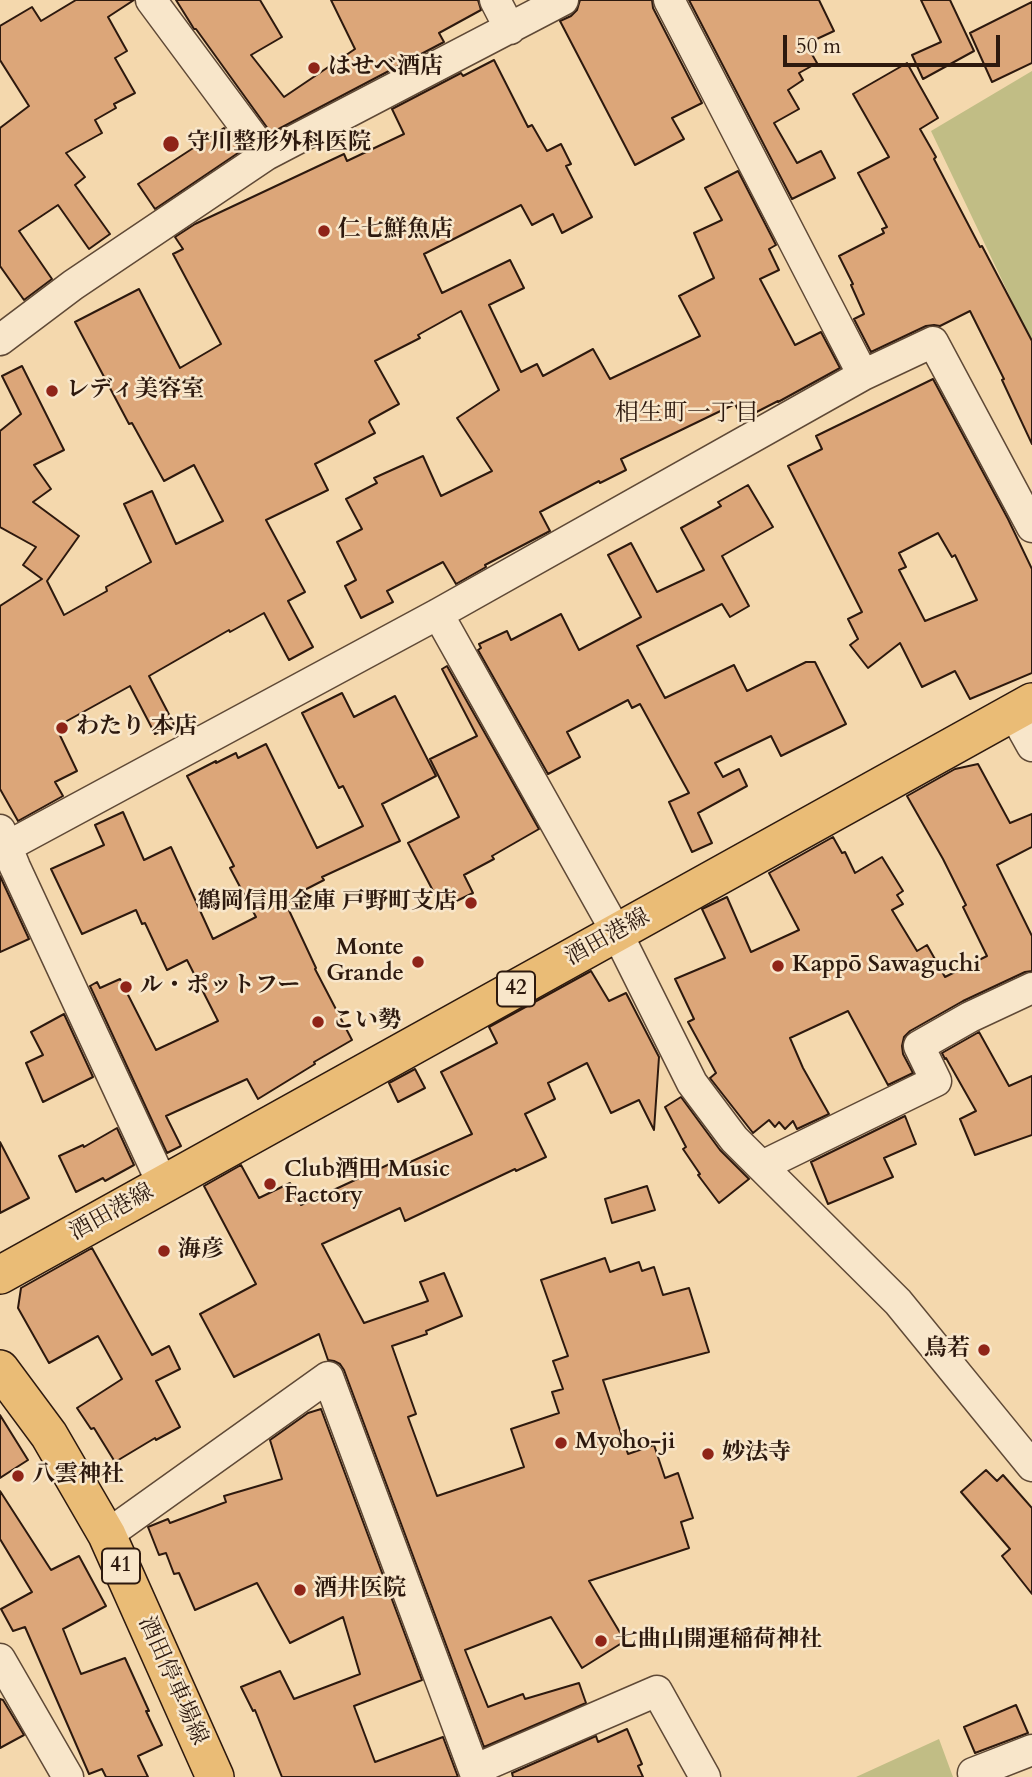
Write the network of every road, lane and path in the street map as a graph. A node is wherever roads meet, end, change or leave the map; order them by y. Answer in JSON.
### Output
{"nodes":[{"id":1,"x":150,"y":0,"type":"edge"},
{"id":2,"x":495,"y":0,"type":"edge"},
{"id":3,"x":563,"y":0,"type":"edge"},
{"id":4,"x":669,"y":0,"type":"edge"},
{"id":5,"x":510,"y":29,"type":"junction"},
{"id":6,"x":266,"y":155,"type":"junction"},
{"id":7,"x":0,"y":340,"type":"edge"},
{"id":8,"x":863,"y":375,"type":"junction"},
{"id":9,"x":1028,"y":510,"type":"edge"},
{"id":10,"x":438,"y":614,"type":"junction"},
{"id":11,"x":1022,"y":707,"type":"edge"},
{"id":12,"x":1032,"y":746,"type":"edge"},
{"id":13,"x":6,"y":854,"type":"edge"},
{"id":14,"x":617,"y":933,"type":"junction"},
{"id":15,"x":1032,"y":988,"type":"edge"},
{"id":16,"x":762,"y":1166,"type":"junction"},
{"id":17,"x":163,"y":1185,"type":"junction"},
{"id":18,"x":0,"y":1275,"type":"edge"},
{"id":19,"x":0,"y":1369,"type":"edge"},
{"id":20,"x":1032,"y":1466,"type":"edge"},
{"id":21,"x":107,"y":1535,"type":"junction"},
{"id":22,"x":0,"y":1659,"type":"edge"},
{"id":23,"x":1032,"y":1750,"type":"edge"},
{"id":24,"x":68,"y":1777,"type":"edge"},
{"id":25,"x":215,"y":1777,"type":"edge"},
{"id":26,"x":705,"y":1777,"type":"edge"},
{"id":27,"x":974,"y":1777,"type":"edge"}],
"edges":[{"from":1,"to":6,"type":"street"},
{"from":2,"to":5,"type":"street"},
{"from":3,"to":5,"type":"street"},
{"from":4,"to":8,"type":"street"},
{"from":5,"to":6,"type":"street"},
{"from":6,"to":7,"type":"street"},
{"from":8,"to":9,"type":"street"},
{"from":8,"to":10,"type":"street"},
{"from":10,"to":13,"type":"street"},
{"from":10,"to":14,"type":"street"},
{"from":11,"to":12,"type":"street"},
{"from":11,"to":14,"type":"main road","name":"酒田港線","number":"42"},
{"from":13,"to":17,"type":"street"},
{"from":14,"to":16,"type":"street"},
{"from":14,"to":17,"type":"main road","name":"酒田港線","number":"42"},
{"from":15,"to":16,"type":"street"},
{"from":16,"to":20,"type":"street"},
{"from":17,"to":18,"type":"main road","name":"酒田港線","number":"42"},
{"from":19,"to":21,"type":"main road","name":"酒田停車場線","number":"41"},
{"from":21,"to":25,"type":"main road","name":"酒田停車場線","number":"41"},
{"from":21,"to":26,"type":"street"},
{"from":22,"to":24,"type":"street"},
{"from":23,"to":27,"type":"street"}]}
